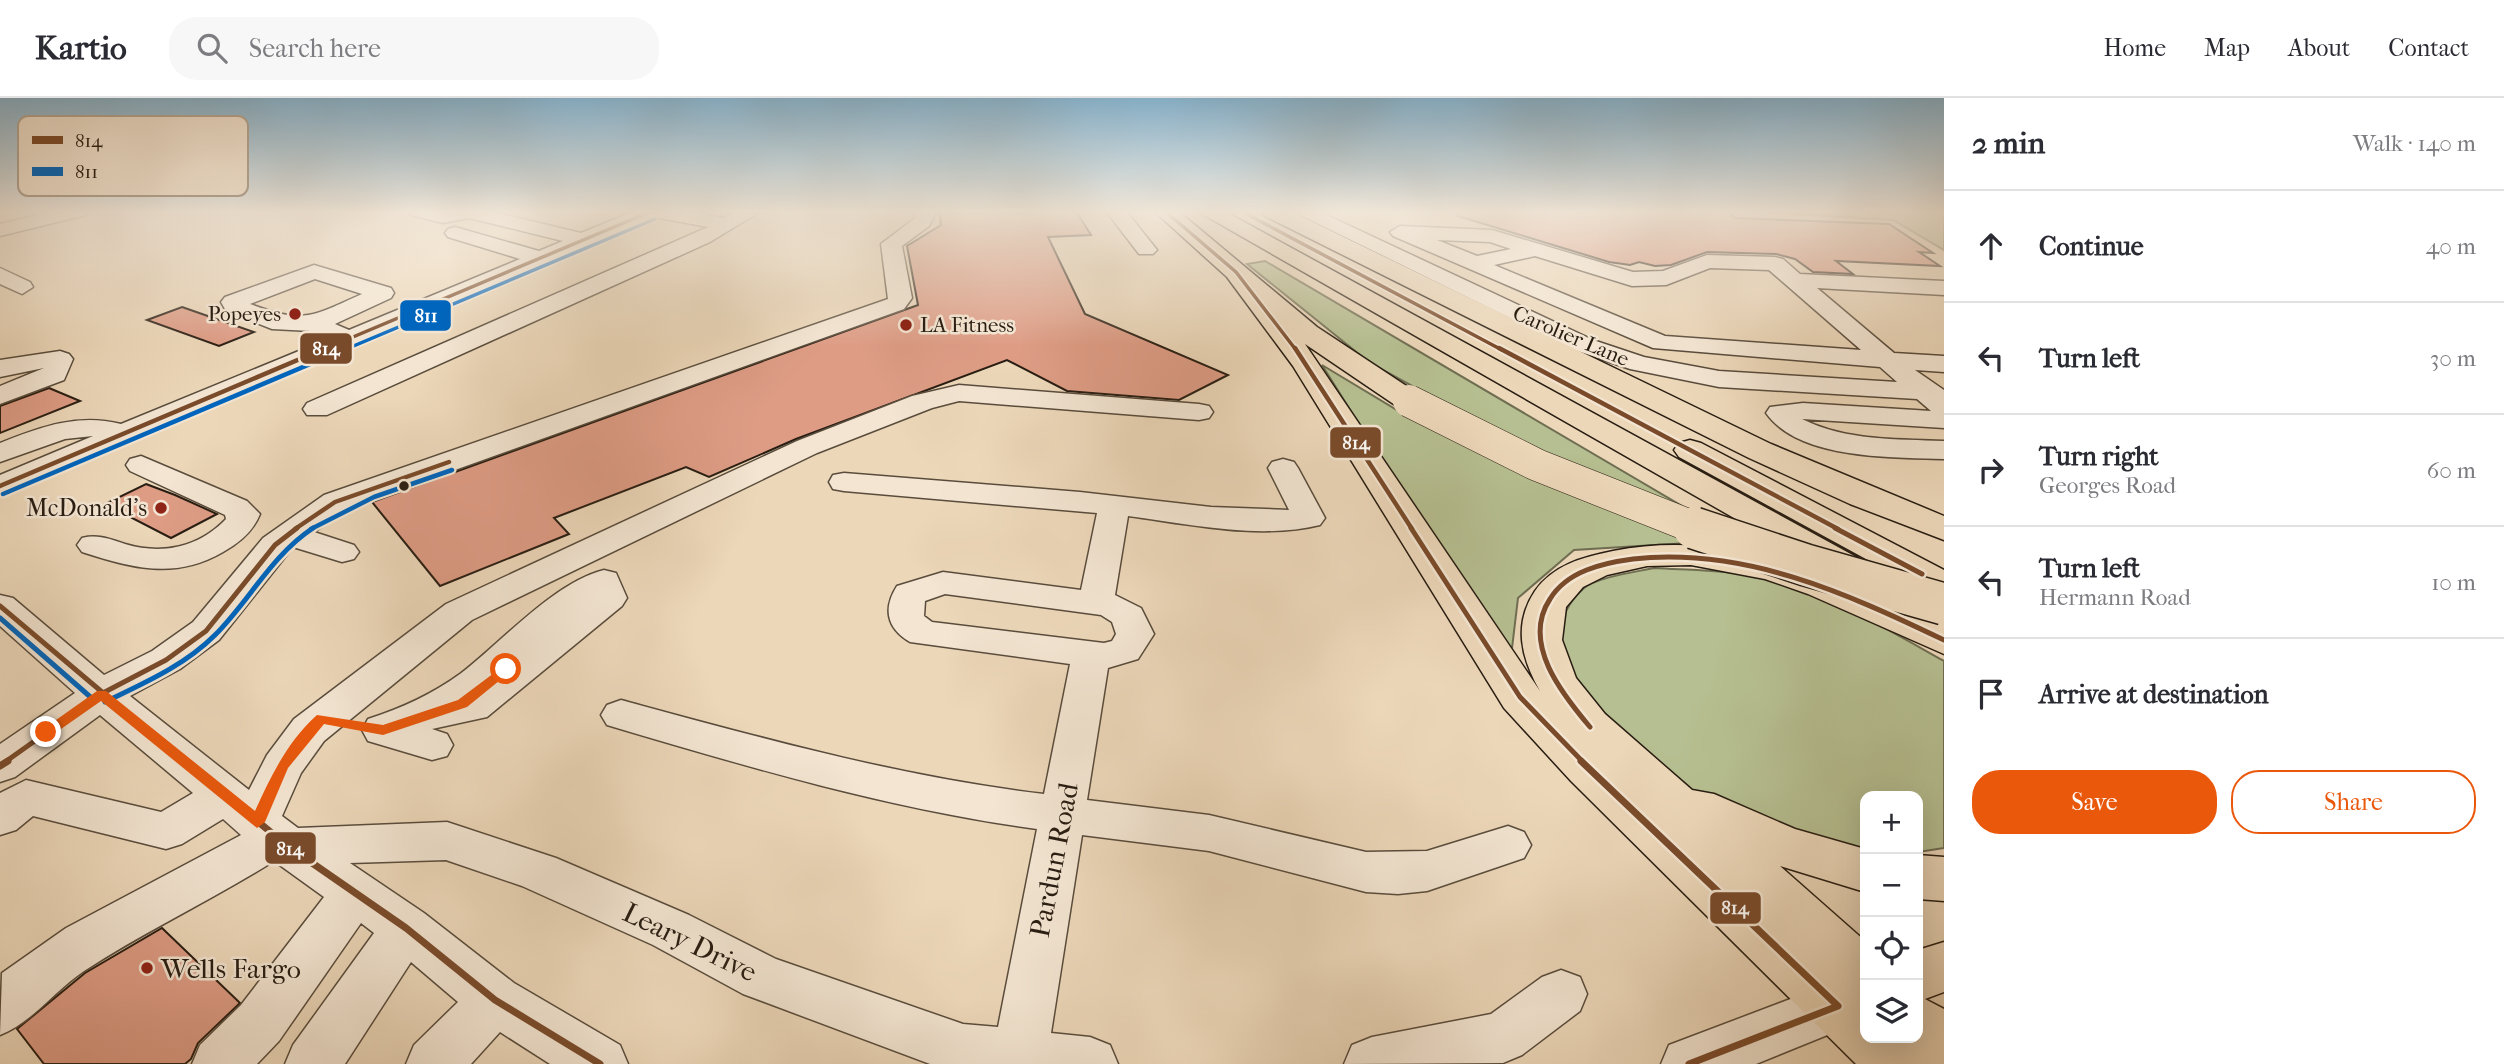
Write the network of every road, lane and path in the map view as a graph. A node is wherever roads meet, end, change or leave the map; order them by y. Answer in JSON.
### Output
{"nodes":[{"id":1,"x":534,"y":256,"type":"edge"},
{"id":2,"x":545,"y":256,"type":"edge"},
{"id":3,"x":658,"y":256,"type":"edge"},
{"id":4,"x":893,"y":256,"type":"edge"},
{"id":5,"x":1217,"y":256,"type":"edge"},
{"id":6,"x":1289,"y":256,"type":"edge"},
{"id":7,"x":1326,"y":256,"type":"edge"},
{"id":8,"x":1364,"y":256,"type":"edge"},
{"id":9,"x":1397,"y":256,"type":"edge"},
{"id":10,"x":1458,"y":256,"type":"edge"},
{"id":11,"x":1506,"y":256,"type":"edge"},
{"id":12,"x":1555,"y":256,"type":"edge"},
{"id":13,"x":606,"y":257,"type":"dead end"},
{"id":14,"x":541,"y":258,"type":"junction"},
{"id":15,"x":1475,"y":263,"type":"junction"},
{"id":16,"x":639,"y":264,"type":"junction"},
{"id":17,"x":1236,"y":272,"type":"junction"},
{"id":18,"x":1431,"y":272,"type":"junction"},
{"id":19,"x":0,"y":275,"type":"edge"},
{"id":20,"x":1795,"y":280,"type":"junction"},
{"id":21,"x":22,"y":287,"type":"dead end"},
{"id":22,"x":536,"y":288,"type":"dead end"},
{"id":23,"x":1944,"y":288,"type":"edge"},
{"id":24,"x":566,"y":298,"type":"junction"},
{"id":25,"x":305,"y":324,"type":"junction"},
{"id":26,"x":347,"y":340,"type":"junction"},
{"id":27,"x":1888,"y":361,"type":"junction"},
{"id":28,"x":421,"y":364,"type":"junction"},
{"id":29,"x":1944,"y":364,"type":"edge"},
{"id":30,"x":0,"y":369,"type":"edge"},
{"id":31,"x":0,"y":396,"type":"edge"},
{"id":32,"x":1938,"y":397,"type":"edge"},
{"id":33,"x":317,"y":409,"type":"dead end"},
{"id":34,"x":1199,"y":412,"type":"dead end"},
{"id":35,"x":1944,"y":420,"type":"edge"},
{"id":36,"x":123,"y":434,"type":"junction"},
{"id":37,"x":1944,"y":450,"type":"edge"},
{"id":38,"x":0,"y":453,"type":"edge"},
{"id":39,"x":141,"y":466,"type":"dead end"},
{"id":40,"x":1283,"y":468,"type":"dead end"},
{"id":41,"x":844,"y":482,"type":"dead end"},
{"id":42,"x":0,"y":486,"type":"edge"},
{"id":43,"x":1114,"y":505,"type":"junction"},
{"id":44,"x":1944,"y":528,"type":"edge"},
{"id":45,"x":289,"y":535,"type":"junction"},
{"id":46,"x":94,"y":545,"type":"dead end"},
{"id":47,"x":342,"y":552,"type":"dead end"},
{"id":48,"x":592,"y":568,"type":"junction"},
{"id":49,"x":535,"y":576,"type":"junction"},
{"id":50,"x":1944,"y":586,"type":"edge"},
{"id":51,"x":1096,"y":602,"type":"junction"},
{"id":52,"x":1944,"y":604,"type":"edge"},
{"id":53,"x":0,"y":606,"type":"edge"},
{"id":54,"x":1944,"y":622,"type":"edge"},
{"id":55,"x":1944,"y":640,"type":"edge"},
{"id":56,"x":1091,"y":655,"type":"junction"},
{"id":57,"x":101,"y":694,"type":"junction"},
{"id":58,"x":621,"y":715,"type":"dead end"},
{"id":59,"x":322,"y":719,"type":"junction"},
{"id":60,"x":383,"y":730,"type":"junction"},
{"id":61,"x":0,"y":766,"type":"edge"},
{"id":62,"x":1654,"y":784,"type":"junction"},
{"id":63,"x":1063,"y":815,"type":"junction"},
{"id":64,"x":0,"y":817,"type":"edge"},
{"id":65,"x":262,"y":825,"type":"junction"},
{"id":66,"x":1508,"y":845,"type":"dead end"},
{"id":67,"x":1860,"y":869,"type":"edge"},
{"id":68,"x":1923,"y":878,"type":"edge"},
{"id":69,"x":1944,"y":880,"type":"edge"},
{"id":70,"x":355,"y":893,"type":"junction"},
{"id":71,"x":406,"y":928,"type":"junction"},
{"id":72,"x":1944,"y":967,"type":"edge"},
{"id":73,"x":1923,"y":974,"type":"edge"},
{"id":74,"x":1560,"y":993,"type":"dead end"},
{"id":75,"x":495,"y":1000,"type":"junction"},
{"id":76,"x":1860,"y":1009,"type":"edge"},
{"id":77,"x":1860,"y":1009,"type":"edge"},
{"id":78,"x":0,"y":1010,"type":"edge"},
{"id":79,"x":1860,"y":1010,"type":"edge"},
{"id":80,"x":1923,"y":1029,"type":"edge"},
{"id":81,"x":1884,"y":1043,"type":"edge"},
{"id":82,"x":1944,"y":1048,"type":"edge"},
{"id":83,"x":1017,"y":1061,"type":"edge"},
{"id":84,"x":220,"y":1064,"type":"edge"},
{"id":85,"x":313,"y":1064,"type":"edge"},
{"id":86,"x":434,"y":1064,"type":"edge"},
{"id":87,"x":600,"y":1064,"type":"edge"},
{"id":88,"x":1090,"y":1064,"type":"edge"},
{"id":89,"x":1372,"y":1064,"type":"edge"},
{"id":90,"x":1689,"y":1064,"type":"edge"},
{"id":91,"x":1899,"y":1064,"type":"edge"}],
"edges":[{"from":1,"to":14,"type":"street"},
{"from":2,"to":14,"type":"street"},
{"from":3,"to":16,"type":"street"},
{"from":4,"to":45,"type":"street"},
{"from":5,"to":17,"type":"highway"},
{"from":6,"to":54,"type":"highway"},
{"from":7,"to":50,"type":"highway"},
{"from":8,"to":44,"type":"highway"},
{"from":9,"to":18,"type":"street","name":"Carolier Lane"},
{"from":10,"to":15,"type":"street"},
{"from":11,"to":15,"type":"street"},
{"from":12,"to":20,"type":"street"},
{"from":13,"to":16,"type":"street"},
{"from":14,"to":26,"type":"street"},
{"from":15,"to":18,"type":"street"},
{"from":15,"to":27,"type":"street"},
{"from":16,"to":24,"type":"street"},
{"from":17,"to":52,"type":"highway","bridge":true},
{"from":17,"to":76,"type":"highway"},
{"from":18,"to":32,"type":"street","name":"Carolier Lane"},
{"from":19,"to":21,"type":"street"},
{"from":20,"to":23,"type":"street"},
{"from":20,"to":27,"type":"street"},
{"from":22,"to":24,"type":"street"},
{"from":24,"to":28,"type":"street"},
{"from":25,"to":25,"type":"street"},
{"from":25,"to":26,"type":"street"},
{"from":26,"to":28,"type":"street"},
{"from":26,"to":36,"type":"street"},
{"from":27,"to":29,"type":"street"},
{"from":27,"to":32,"type":"street"},
{"from":28,"to":33,"type":"street"},
{"from":30,"to":31,"type":"street"},
{"from":34,"to":48,"type":"street"},
{"from":35,"to":37,"type":"street"},
{"from":36,"to":38,"type":"street"},
{"from":36,"to":42,"type":"street"},
{"from":39,"to":46,"type":"street"},
{"from":40,"to":43,"type":"street"},
{"from":41,"to":43,"type":"street"},
{"from":43,"to":51,"type":"street"},
{"from":45,"to":47,"type":"street"},
{"from":45,"to":57,"type":"street"},
{"from":48,"to":49,"type":"street"},
{"from":48,"to":60,"type":"street"},
{"from":49,"to":59,"type":"street"},
{"from":49,"to":60,"type":"street"},
{"from":51,"to":56,"type":"street"},
{"from":51,"to":56,"type":"street"},
{"from":53,"to":57,"type":"street"},
{"from":55,"to":62,"type":"highway"},
{"from":56,"to":63,"type":"street","name":"Pardun Road"},
{"from":57,"to":61,"type":"street"},
{"from":57,"to":65,"type":"street"},
{"from":58,"to":63,"type":"street"},
{"from":59,"to":60,"type":"street"},
{"from":59,"to":65,"type":"street"},
{"from":62,"to":67,"type":"highway"},
{"from":62,"to":77,"type":"highway"},
{"from":63,"to":66,"type":"street"},
{"from":63,"to":83,"type":"street","name":"Pardun Road"},
{"from":64,"to":65,"type":"street"},
{"from":65,"to":70,"type":"street"},
{"from":65,"to":78,"type":"street"},
{"from":65,"to":83,"type":"street","name":"Leary Drive"},
{"from":68,"to":69,"type":"highway"},
{"from":70,"to":71,"type":"street"},
{"from":70,"to":84,"type":"street"},
{"from":71,"to":75,"type":"street"},
{"from":71,"to":85,"type":"street"},
{"from":72,"to":73,"type":"highway"},
{"from":74,"to":89,"type":"street"},
{"from":75,"to":86,"type":"street"},
{"from":75,"to":87,"type":"street"},
{"from":79,"to":90,"type":"street"},
{"from":80,"to":82,"type":"highway"},
{"from":81,"to":91,"type":"highway"},
{"from":83,"to":88,"type":"street","name":"Leary Drive"}]}
